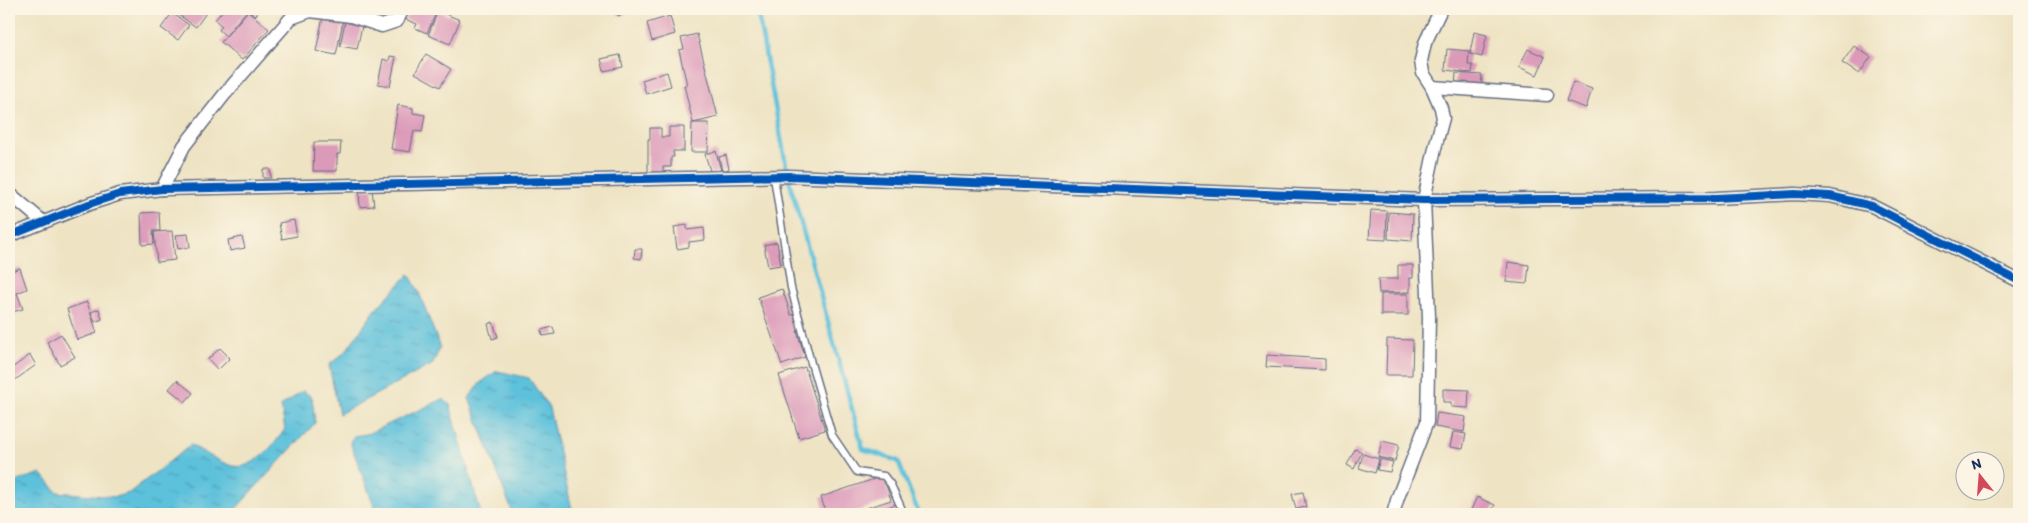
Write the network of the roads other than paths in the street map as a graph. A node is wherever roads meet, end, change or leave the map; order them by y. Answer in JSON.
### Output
{"nodes":[{"id":1,"x":403,"y":9,"type":"edge"},
{"id":2,"x":1441,"y":9,"type":"edge"},
{"id":3,"x":1432,"y":87,"type":"junction"},
{"id":4,"x":1547,"y":95,"type":"dead end"},
{"id":5,"x":774,"y":177,"type":"junction"},
{"id":6,"x":162,"y":189,"type":"junction"},
{"id":7,"x":9,"y":193,"type":"edge"},
{"id":8,"x":1424,"y":200,"type":"junction"},
{"id":9,"x":42,"y":221,"type":"junction"},
{"id":10,"x":9,"y":236,"type":"edge"},
{"id":11,"x":2019,"y":282,"type":"edge"},
{"id":12,"x":904,"y":514,"type":"edge"},
{"id":13,"x":1393,"y":514,"type":"edge"}],
"edges":[{"from":1,"to":6,"type":"street"},
{"from":2,"to":3,"type":"street"},
{"from":3,"to":4,"type":"street"},
{"from":3,"to":8,"type":"street"},
{"from":5,"to":6,"type":"street"},
{"from":5,"to":8,"type":"street"},
{"from":5,"to":12,"type":"lane"},
{"from":6,"to":9,"type":"street"},
{"from":7,"to":9,"type":"street"},
{"from":8,"to":11,"type":"street"},
{"from":8,"to":13,"type":"street"},
{"from":9,"to":10,"type":"street"}]}
